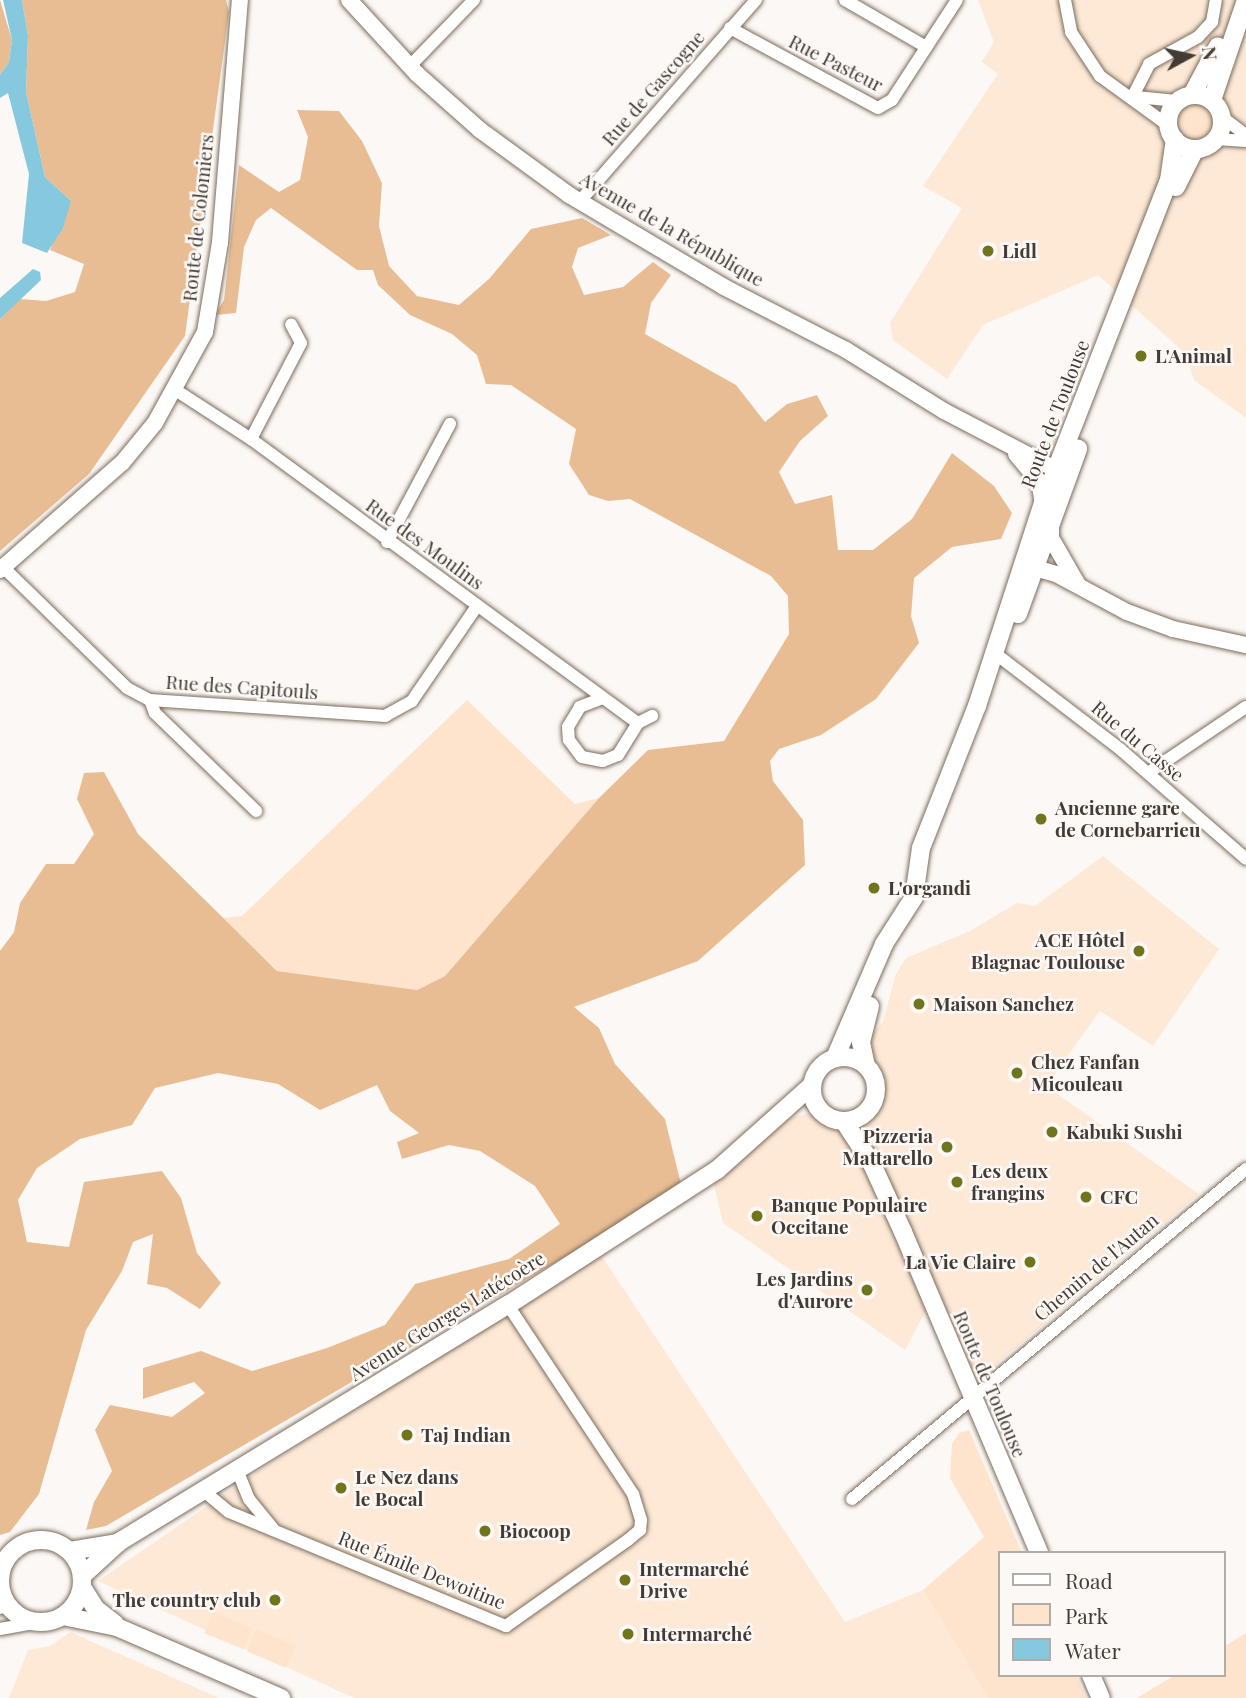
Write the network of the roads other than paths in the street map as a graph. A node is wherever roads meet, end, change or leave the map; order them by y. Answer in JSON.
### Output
{"nodes":[{"id":1,"x":240,"y":0,"type":"edge"},
{"id":2,"x":349,"y":0,"type":"edge"},
{"id":3,"x":474,"y":0,"type":"edge"},
{"id":4,"x":756,"y":0,"type":"edge"},
{"id":5,"x":845,"y":0,"type":"edge"},
{"id":6,"x":957,"y":0,"type":"edge"},
{"id":7,"x":1065,"y":0,"type":"edge"},
{"id":8,"x":1216,"y":0,"type":"edge"},
{"id":9,"x":1235,"y":0,"type":"edge"},
{"id":10,"x":1246,"y":0,"type":"edge"},
{"id":11,"x":730,"y":28,"type":"junction"},
{"id":12,"x":926,"y":47,"type":"junction"},
{"id":13,"x":410,"y":66,"type":"junction"},
{"id":14,"x":1133,"y":96,"type":"junction"},
{"id":15,"x":1185,"y":98,"type":"junction"},
{"id":16,"x":1212,"y":100,"type":"junction"},
{"id":17,"x":1222,"y":117,"type":"junction"},
{"id":18,"x":1172,"y":132,"type":"junction"},
{"id":19,"x":1246,"y":135,"type":"edge"},
{"id":20,"x":1216,"y":139,"type":"junction"},
{"id":21,"x":1246,"y":141,"type":"edge"},
{"id":22,"x":1195,"y":149,"type":"junction"},
{"id":23,"x":579,"y":201,"type":"junction"},
{"id":24,"x":291,"y":324,"type":"dead end"},
{"id":25,"x":174,"y":390,"type":"junction"},
{"id":26,"x":450,"y":424,"type":"dead end"},
{"id":27,"x":251,"y":439,"type":"junction"},
{"id":28,"x":1010,"y":447,"type":"junction"},
{"id":29,"x":1057,"y":470,"type":"junction"},
{"id":30,"x":1043,"y":503,"type":"junction"},
{"id":31,"x":1042,"y":528,"type":"junction"},
{"id":32,"x":387,"y":542,"type":"junction"},
{"id":33,"x":1,"y":568,"type":"edge"},
{"id":34,"x":1035,"y":568,"type":"junction"},
{"id":35,"x":1078,"y":585,"type":"junction"},
{"id":36,"x":477,"y":606,"type":"junction"},
{"id":37,"x":1246,"y":645,"type":"edge"},
{"id":38,"x":1001,"y":658,"type":"junction"},
{"id":39,"x":592,"y":669,"type":"dead end"},
{"id":40,"x":584,"y":682,"type":"junction"},
{"id":41,"x":603,"y":698,"type":"junction"},
{"id":42,"x":150,"y":700,"type":"junction"},
{"id":43,"x":977,"y":706,"type":"junction"},
{"id":44,"x":1246,"y":707,"type":"edge"},
{"id":45,"x":652,"y":716,"type":"dead end"},
{"id":46,"x":638,"y":723,"type":"junction"},
{"id":47,"x":1148,"y":773,"type":"junction"},
{"id":48,"x":256,"y":811,"type":"dead end"},
{"id":49,"x":930,"y":831,"type":"junction"},
{"id":50,"x":1246,"y":859,"type":"edge"},
{"id":51,"x":835,"y":1058,"type":"junction"},
{"id":52,"x":866,"y":1066,"type":"junction"},
{"id":53,"x":812,"y":1085,"type":"junction"},
{"id":54,"x":786,"y":1110,"type":"junction"},
{"id":55,"x":821,"y":1111,"type":"junction"},
{"id":56,"x":866,"y":1112,"type":"junction"},
{"id":57,"x":845,"y":1121,"type":"junction"},
{"id":58,"x":1246,"y":1169,"type":"edge"},
{"id":59,"x":903,"y":1232,"type":"junction"},
{"id":60,"x":508,"y":1305,"type":"junction"},
{"id":61,"x":971,"y":1396,"type":"junction"},
{"id":62,"x":238,"y":1472,"type":"junction"},
{"id":63,"x":205,"y":1492,"type":"junction"},
{"id":64,"x":852,"y":1499,"type":"dead end"},
{"id":65,"x":276,"y":1532,"type":"junction"},
{"id":66,"x":119,"y":1542,"type":"junction"},
{"id":67,"x":69,"y":1551,"type":"junction"},
{"id":68,"x":1038,"y":1551,"type":"edge"},
{"id":69,"x":6,"y":1552,"type":"edge"},
{"id":70,"x":82,"y":1581,"type":"junction"},
{"id":71,"x":2,"y":1604,"type":"edge"},
{"id":72,"x":63,"y":1616,"type":"junction"},
{"id":73,"x":40,"y":1622,"type":"junction"},
{"id":74,"x":117,"y":1627,"type":"junction"},
{"id":75,"x":0,"y":1629,"type":"edge"},
{"id":76,"x":1092,"y":1677,"type":"edge"},
{"id":77,"x":281,"y":1698,"type":"edge"},
{"id":78,"x":1101,"y":1698,"type":"edge"}],
"edges":[{"from":1,"to":25,"type":"street","name":"Route de Colomiers"},
{"from":2,"to":13,"type":"street","name":"Avenue de la République"},
{"from":3,"to":13,"type":"street"},
{"from":4,"to":11,"type":"street","name":"Rue de Gascogne"},
{"from":5,"to":12,"type":"street"},
{"from":6,"to":12,"type":"street","name":"Rue Pasteur"},
{"from":7,"to":14,"type":"street"},
{"from":8,"to":14,"type":"street"},
{"from":9,"to":15,"type":"main road"},
{"from":10,"to":16,"type":"main road"},
{"from":11,"to":12,"type":"street","name":"Rue Pasteur"},
{"from":11,"to":23,"type":"street","name":"Rue de Gascogne"},
{"from":13,"to":23,"type":"street","name":"Avenue de la République"},
{"from":14,"to":15,"type":"street"},
{"from":14,"to":18,"type":"street"},
{"from":15,"to":16,"type":"main road"},
{"from":15,"to":18,"type":"main road"},
{"from":16,"to":17,"type":"main road"},
{"from":17,"to":19,"type":"street"},
{"from":17,"to":20,"type":"main road"},
{"from":18,"to":22,"type":"main road"},
{"from":18,"to":29,"type":"main road","name":"Route de Toulouse"},
{"from":20,"to":21,"type":"street"},
{"from":20,"to":22,"type":"main road"},
{"from":22,"to":31,"type":"main road","name":"Route de Toulouse"},
{"from":23,"to":28,"type":"street","name":"Avenue de la République"},
{"from":24,"to":27,"type":"street"},
{"from":25,"to":27,"type":"street","name":"Rue des Moulins"},
{"from":25,"to":33,"type":"street","name":"Route de Colomiers"},
{"from":26,"to":32,"type":"street"},
{"from":27,"to":32,"type":"street","name":"Rue des Moulins"},
{"from":28,"to":29,"type":"street","name":"Avenue de la République"},
{"from":28,"to":30,"type":"street","name":"Avenue de la République"},
{"from":29,"to":30,"type":"main road","name":"Route de Toulouse"},
{"from":29,"to":31,"type":"street"},
{"from":30,"to":31,"type":"main road","name":"Route de Toulouse"},
{"from":31,"to":34,"type":"main road","name":"Route de Toulouse"},
{"from":31,"to":35,"type":"street"},
{"from":31,"to":43,"type":"main road","name":"Route de Toulouse"},
{"from":32,"to":36,"type":"street","name":"Rue des Moulins"},
{"from":33,"to":42,"type":"street","name":"Rue des Capitouls"},
{"from":34,"to":35,"type":"street"},
{"from":34,"to":38,"type":"main road","name":"Route de Toulouse"},
{"from":35,"to":37,"type":"street"},
{"from":36,"to":40,"type":"street","name":"Rue des Moulins"},
{"from":36,"to":42,"type":"street","name":"Rue des Capitouls"},
{"from":38,"to":43,"type":"main road","name":"Route de Toulouse"},
{"from":38,"to":47,"type":"street","name":"Rue du Casse"},
{"from":39,"to":40,"type":"street"},
{"from":40,"to":41,"type":"street","name":"Rue des Moulins"},
{"from":41,"to":46,"type":"street","name":"Rue des Moulins"},
{"from":41,"to":46,"type":"street"},
{"from":42,"to":48,"type":"street"},
{"from":43,"to":49,"type":"main road","name":"Route de Toulouse"},
{"from":44,"to":47,"type":"street"},
{"from":45,"to":46,"type":"street"},
{"from":47,"to":50,"type":"street","name":"Rue du Casse"},
{"from":49,"to":51,"type":"main road","name":"Route de Toulouse"},
{"from":49,"to":52,"type":"main road","name":"Route de Toulouse"},
{"from":51,"to":52,"type":"main road"},
{"from":51,"to":53,"type":"main road"},
{"from":52,"to":56,"type":"main road"},
{"from":53,"to":54,"type":"main road","name":"Avenue Georges Latécoère"},
{"from":53,"to":55,"type":"main road"},
{"from":54,"to":55,"type":"main road"},
{"from":54,"to":60,"type":"main road","name":"Avenue Georges Latécoère"},
{"from":55,"to":57,"type":"main road"},
{"from":56,"to":57,"type":"main road"},
{"from":56,"to":59,"type":"main road","name":"Route de Toulouse"},
{"from":57,"to":59,"type":"main road","name":"Route de Toulouse"},
{"from":58,"to":61,"type":"street","name":"Chemin de l'Autan"},
{"from":59,"to":61,"type":"main road","name":"Route de Toulouse"},
{"from":60,"to":62,"type":"main road","name":"Avenue Georges Latécoère"},
{"from":60,"to":65,"type":"street","name":"Rue Émile Dewoitine"},
{"from":61,"to":64,"type":"street","name":"Chemin de l'Autan"},
{"from":61,"to":68,"type":"main road","name":"Route de Toulouse"},
{"from":62,"to":63,"type":"main road","name":"Avenue Georges Latécoère"},
{"from":62,"to":65,"type":"street","name":"Rue Émile Dewoitine"},
{"from":63,"to":65,"type":"street","name":"Rue Émile Dewoitine"},
{"from":63,"to":66,"type":"main road","name":"Avenue Georges Latécoère"},
{"from":66,"to":67,"type":"main road","name":"Avenue Georges Latécoère"},
{"from":66,"to":70,"type":"main road","name":"Avenue Georges Latécoère"},
{"from":67,"to":69,"type":"main road"},
{"from":67,"to":70,"type":"main road"},
{"from":69,"to":71,"type":"main road"},
{"from":70,"to":72,"type":"main road"},
{"from":70,"to":74,"type":"main road"},
{"from":71,"to":73,"type":"main road"},
{"from":72,"to":73,"type":"main road"},
{"from":72,"to":74,"type":"main road"},
{"from":73,"to":75,"type":"street"},
{"from":74,"to":77,"type":"main road"},
{"from":76,"to":78,"type":"main road"}]}
